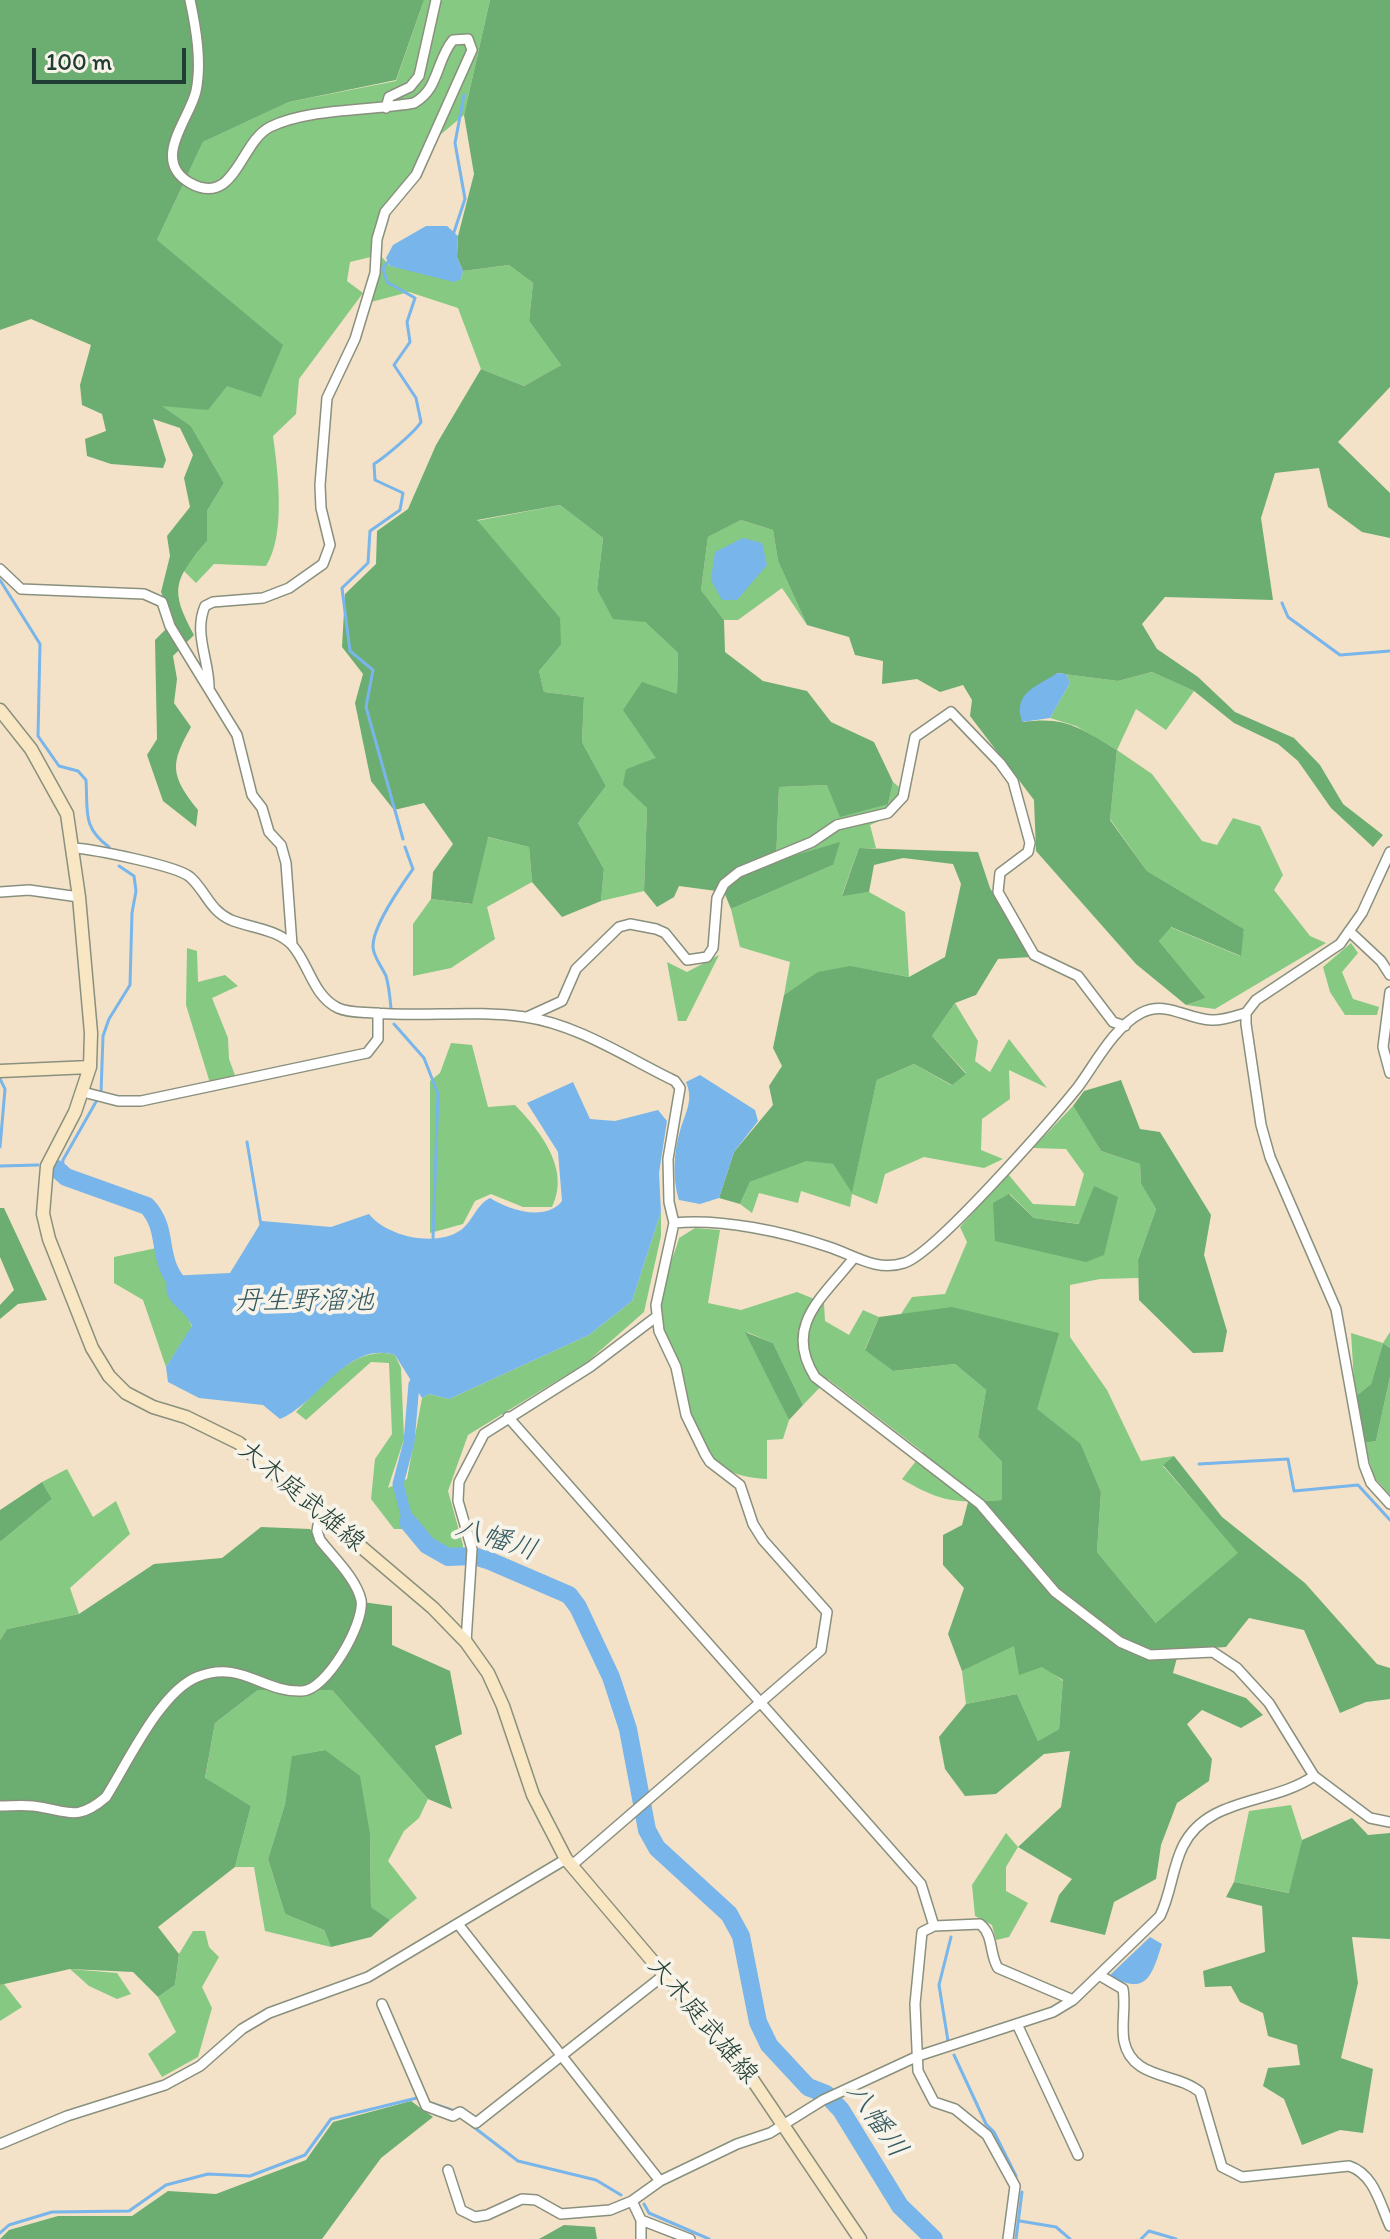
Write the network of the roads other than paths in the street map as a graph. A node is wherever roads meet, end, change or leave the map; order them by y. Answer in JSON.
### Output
{"nodes":[{"id":1,"x":190,"y":0,"type":"edge"},
{"id":2,"x":436,"y":0,"type":"edge"},
{"id":3,"x":386,"y":108,"type":"junction"},
{"id":4,"x":0,"y":569,"type":"edge"},
{"id":5,"x":209,"y":689,"type":"junction"},
{"id":6,"x":0,"y":710,"type":"edge"},
{"id":7,"x":74,"y":848,"type":"junction"},
{"id":8,"x":1390,"y":852,"type":"edge"},
{"id":9,"x":0,"y":891,"type":"edge"},
{"id":10,"x":79,"y":897,"type":"junction"},
{"id":11,"x":1349,"y":931,"type":"junction"},
{"id":12,"x":292,"y":945,"type":"junction"},
{"id":13,"x":1390,"y":975,"type":"edge"},
{"id":14,"x":1390,"y":992,"type":"edge"},
{"id":15,"x":378,"y":1013,"type":"junction"},
{"id":16,"x":1246,"y":1013,"type":"junction"},
{"id":17,"x":527,"y":1017,"type":"junction"},
{"id":18,"x":1125,"y":1026,"type":"junction"},
{"id":19,"x":90,"y":1067,"type":"junction"},
{"id":20,"x":0,"y":1071,"type":"edge"},
{"id":21,"x":1390,"y":1073,"type":"edge"},
{"id":22,"x":93,"y":1095,"type":"junction"},
{"id":23,"x":674,"y":1223,"type":"junction"},
{"id":24,"x":853,"y":1259,"type":"junction"},
{"id":25,"x":656,"y":1317,"type":"junction"},
{"id":26,"x":508,"y":1417,"type":"junction"},
{"id":27,"x":1390,"y":1504,"type":"edge"},
{"id":28,"x":320,"y":1514,"type":"junction"},
{"id":29,"x":466,"y":1642,"type":"junction"},
{"id":30,"x":761,"y":1699,"type":"junction"},
{"id":31,"x":1314,"y":1776,"type":"junction"},
{"id":32,"x":0,"y":1806,"type":"edge"},
{"id":33,"x":1390,"y":1822,"type":"edge"},
{"id":34,"x":568,"y":1863,"type":"junction"},
{"id":35,"x":458,"y":1924,"type":"junction"},
{"id":36,"x":934,"y":1926,"type":"junction"},
{"id":37,"x":664,"y":1975,"type":"junction"},
{"id":38,"x":1099,"y":1975,"type":"junction"},
{"id":39,"x":1073,"y":2000,"type":"junction"},
{"id":40,"x":382,"y":2004,"type":"dead end"},
{"id":41,"x":1017,"y":2024,"type":"junction"},
{"id":42,"x":562,"y":2056,"type":"junction"},
{"id":43,"x":918,"y":2056,"type":"junction"},
{"id":44,"x":784,"y":2124,"type":"junction"},
{"id":45,"x":0,"y":2144,"type":"edge"},
{"id":46,"x":1078,"y":2155,"type":"dead end"},
{"id":47,"x":448,"y":2170,"type":"dead end"},
{"id":48,"x":660,"y":2181,"type":"junction"},
{"id":49,"x":632,"y":2201,"type":"junction"},
{"id":50,"x":641,"y":2220,"type":"junction"},
{"id":51,"x":1390,"y":2226,"type":"edge"},
{"id":52,"x":641,"y":2239,"type":"edge"},
{"id":53,"x":690,"y":2239,"type":"edge"},
{"id":54,"x":860,"y":2239,"type":"edge"},
{"id":55,"x":1008,"y":2239,"type":"edge"}],
"edges":[{"from":1,"to":3,"type":"street"},
{"from":2,"to":3,"type":"street"},
{"from":3,"to":5,"type":"street"},
{"from":4,"to":5,"type":"street"},
{"from":5,"to":12,"type":"street"},
{"from":6,"to":7,"type":"main road","name":"大木庭武雄線"},
{"from":7,"to":10,"type":"main road","name":"大木庭武雄線"},
{"from":7,"to":12,"type":"street"},
{"from":8,"to":11,"type":"street"},
{"from":9,"to":10,"type":"street"},
{"from":10,"to":19,"type":"main road","name":"大木庭武雄線"},
{"from":11,"to":13,"type":"street"},
{"from":11,"to":16,"type":"street"},
{"from":12,"to":15,"type":"street"},
{"from":14,"to":21,"type":"street"},
{"from":15,"to":17,"type":"street"},
{"from":15,"to":22,"type":"street"},
{"from":16,"to":18,"type":"street"},
{"from":16,"to":27,"type":"street"},
{"from":17,"to":18,"type":"street"},
{"from":17,"to":23,"type":"street"},
{"from":18,"to":24,"type":"street"},
{"from":19,"to":20,"type":"main road"},
{"from":19,"to":22,"type":"main road","name":"大木庭武雄線"},
{"from":22,"to":28,"type":"main road","name":"大木庭武雄線"},
{"from":23,"to":24,"type":"street"},
{"from":23,"to":25,"type":"street"},
{"from":24,"to":31,"type":"street"},
{"from":25,"to":26,"type":"street"},
{"from":25,"to":30,"type":"street"},
{"from":26,"to":29,"type":"street"},
{"from":26,"to":30,"type":"street"},
{"from":28,"to":29,"type":"main road","name":"大木庭武雄線"},
{"from":28,"to":32,"type":"street"},
{"from":29,"to":34,"type":"main road","name":"大木庭武雄線"},
{"from":30,"to":34,"type":"street"},
{"from":30,"to":36,"type":"street"},
{"from":31,"to":33,"type":"street"},
{"from":31,"to":38,"type":"street"},
{"from":34,"to":35,"type":"street"},
{"from":34,"to":37,"type":"main road","name":"大木庭武雄線"},
{"from":35,"to":42,"type":"street"},
{"from":35,"to":45,"type":"street"},
{"from":36,"to":39,"type":"street"},
{"from":36,"to":43,"type":"street"},
{"from":37,"to":42,"type":"street"},
{"from":37,"to":44,"type":"main road","name":"大木庭武雄線"},
{"from":38,"to":39,"type":"street"},
{"from":38,"to":51,"type":"street"},
{"from":39,"to":41,"type":"street"},
{"from":40,"to":42,"type":"street"},
{"from":41,"to":43,"type":"street"},
{"from":41,"to":46,"type":"street"},
{"from":42,"to":48,"type":"street"},
{"from":43,"to":44,"type":"street"},
{"from":43,"to":55,"type":"street"},
{"from":44,"to":48,"type":"street"},
{"from":44,"to":54,"type":"main road","name":"大木庭武雄線"},
{"from":47,"to":49,"type":"street"},
{"from":48,"to":49,"type":"street"},
{"from":49,"to":50,"type":"street"},
{"from":50,"to":52,"type":"street"},
{"from":50,"to":53,"type":"street"}]}
